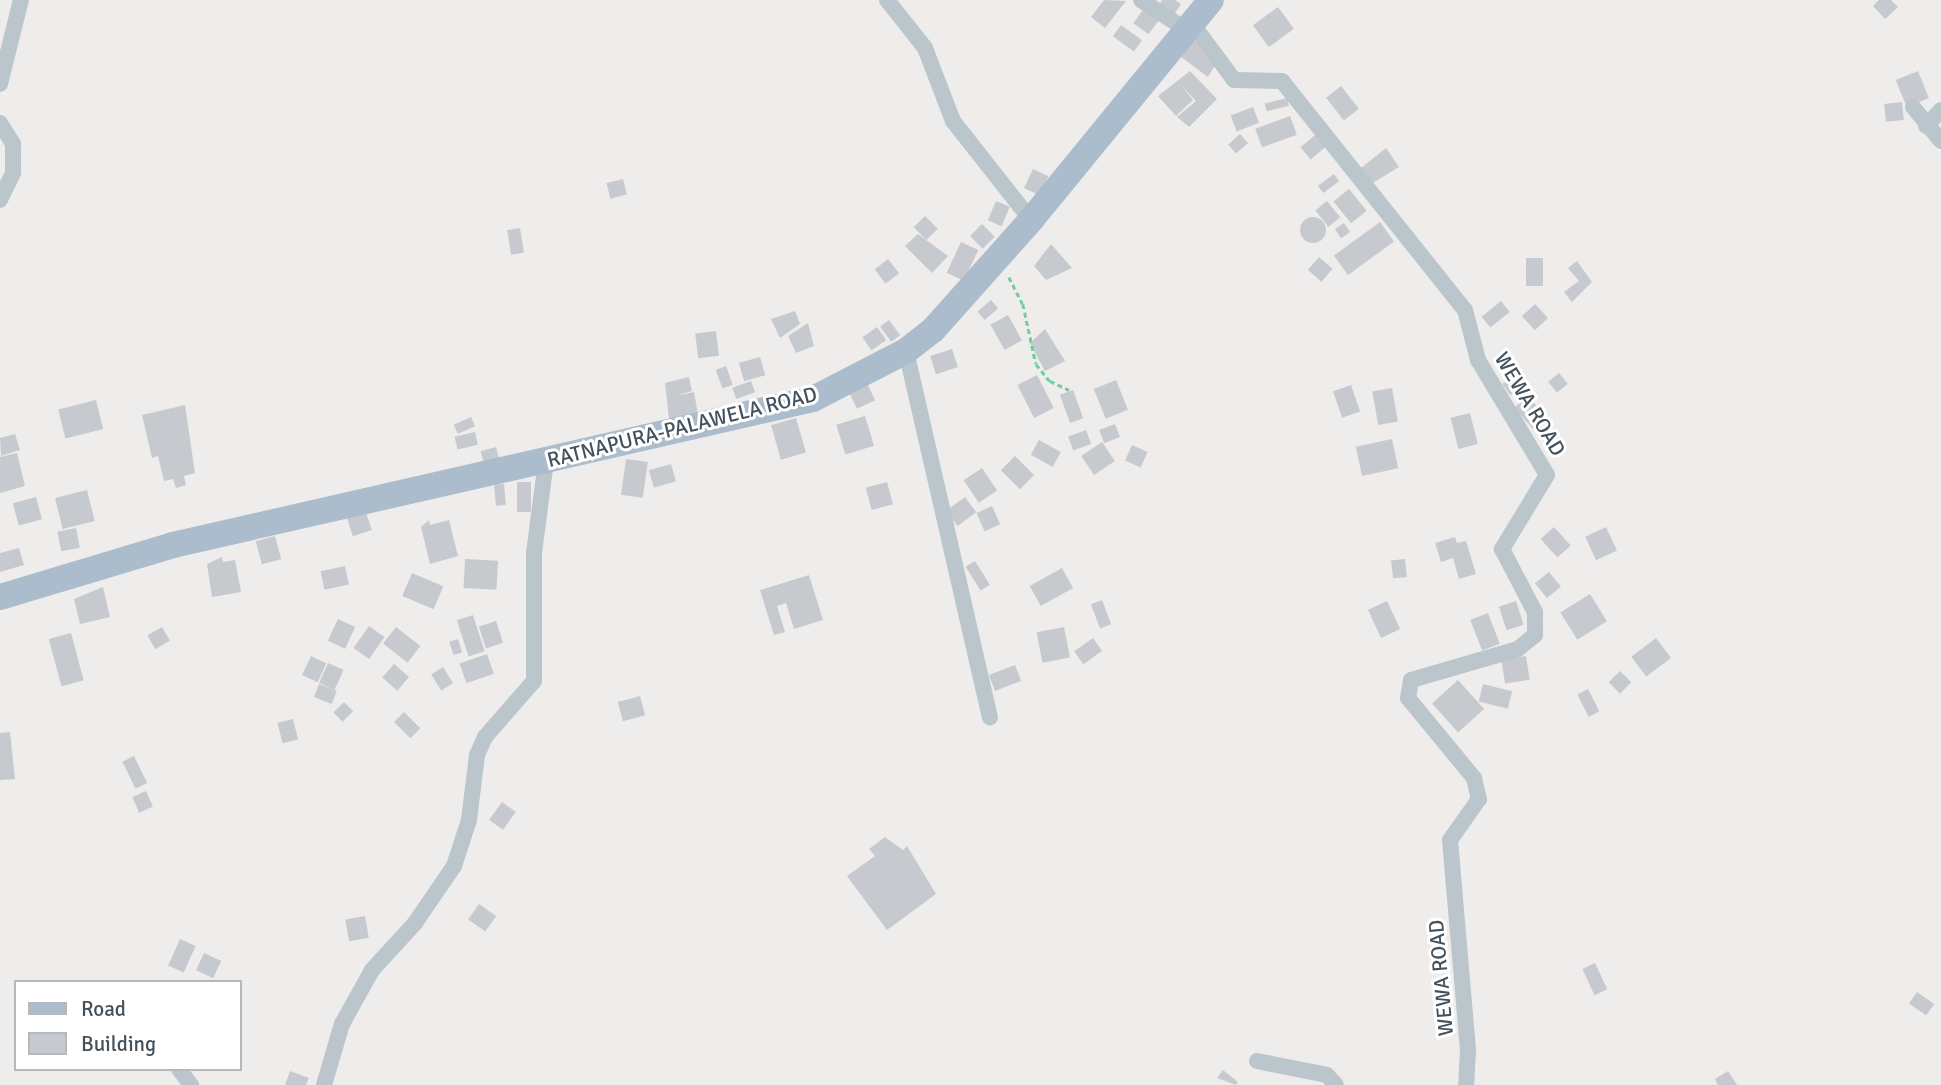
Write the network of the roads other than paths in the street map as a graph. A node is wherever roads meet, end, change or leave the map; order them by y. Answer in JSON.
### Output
{"nodes":[{"id":1,"x":22,"y":0,"type":"edge"},
{"id":2,"x":887,"y":0,"type":"edge"},
{"id":3,"x":1141,"y":0,"type":"edge"},
{"id":4,"x":1211,"y":0,"type":"edge"},
{"id":5,"x":1188,"y":26,"type":"junction"},
{"id":6,"x":0,"y":84,"type":"edge"},
{"id":7,"x":1913,"y":107,"type":"dead end"},
{"id":8,"x":1941,"y":110,"type":"edge"},
{"id":9,"x":0,"y":123,"type":"edge"},
{"id":10,"x":1926,"y":127,"type":"junction"},
{"id":11,"x":1941,"y":141,"type":"edge"},
{"id":12,"x":0,"y":200,"type":"edge"},
{"id":13,"x":1031,"y":220,"type":"junction"},
{"id":14,"x":906,"y":351,"type":"junction"},
{"id":15,"x":547,"y":461,"type":"junction"},
{"id":16,"x":0,"y":597,"type":"edge"},
{"id":17,"x":990,"y":719,"type":"dead end"},
{"id":18,"x":1257,"y":1060,"type":"dead end"},
{"id":19,"x":324,"y":1085,"type":"edge"},
{"id":20,"x":1336,"y":1085,"type":"edge"},
{"id":21,"x":1465,"y":1085,"type":"edge"}],
"edges":[{"from":1,"to":6,"type":"street"},
{"from":2,"to":13,"type":"street"},
{"from":3,"to":5,"type":"street"},
{"from":4,"to":5,"type":"main road","name":"RATNAPURA-PALAWELA ROAD"},
{"from":5,"to":13,"type":"main road","name":"RATNAPURA-PALAWELA ROAD"},
{"from":5,"to":21,"type":"street","name":"WEWA ROAD"},
{"from":7,"to":10,"type":"street"},
{"from":8,"to":10,"type":"street"},
{"from":9,"to":12,"type":"street"},
{"from":10,"to":11,"type":"street"},
{"from":13,"to":14,"type":"main road","name":"RATNAPURA-PALAWELA ROAD"},
{"from":14,"to":15,"type":"main road","name":"RATNAPURA-PALAWELA ROAD"},
{"from":14,"to":17,"type":"street"},
{"from":15,"to":16,"type":"main road","name":"RATNAPURA-PALAWELA ROAD"},
{"from":15,"to":19,"type":"street"},
{"from":18,"to":20,"type":"street"}]}
